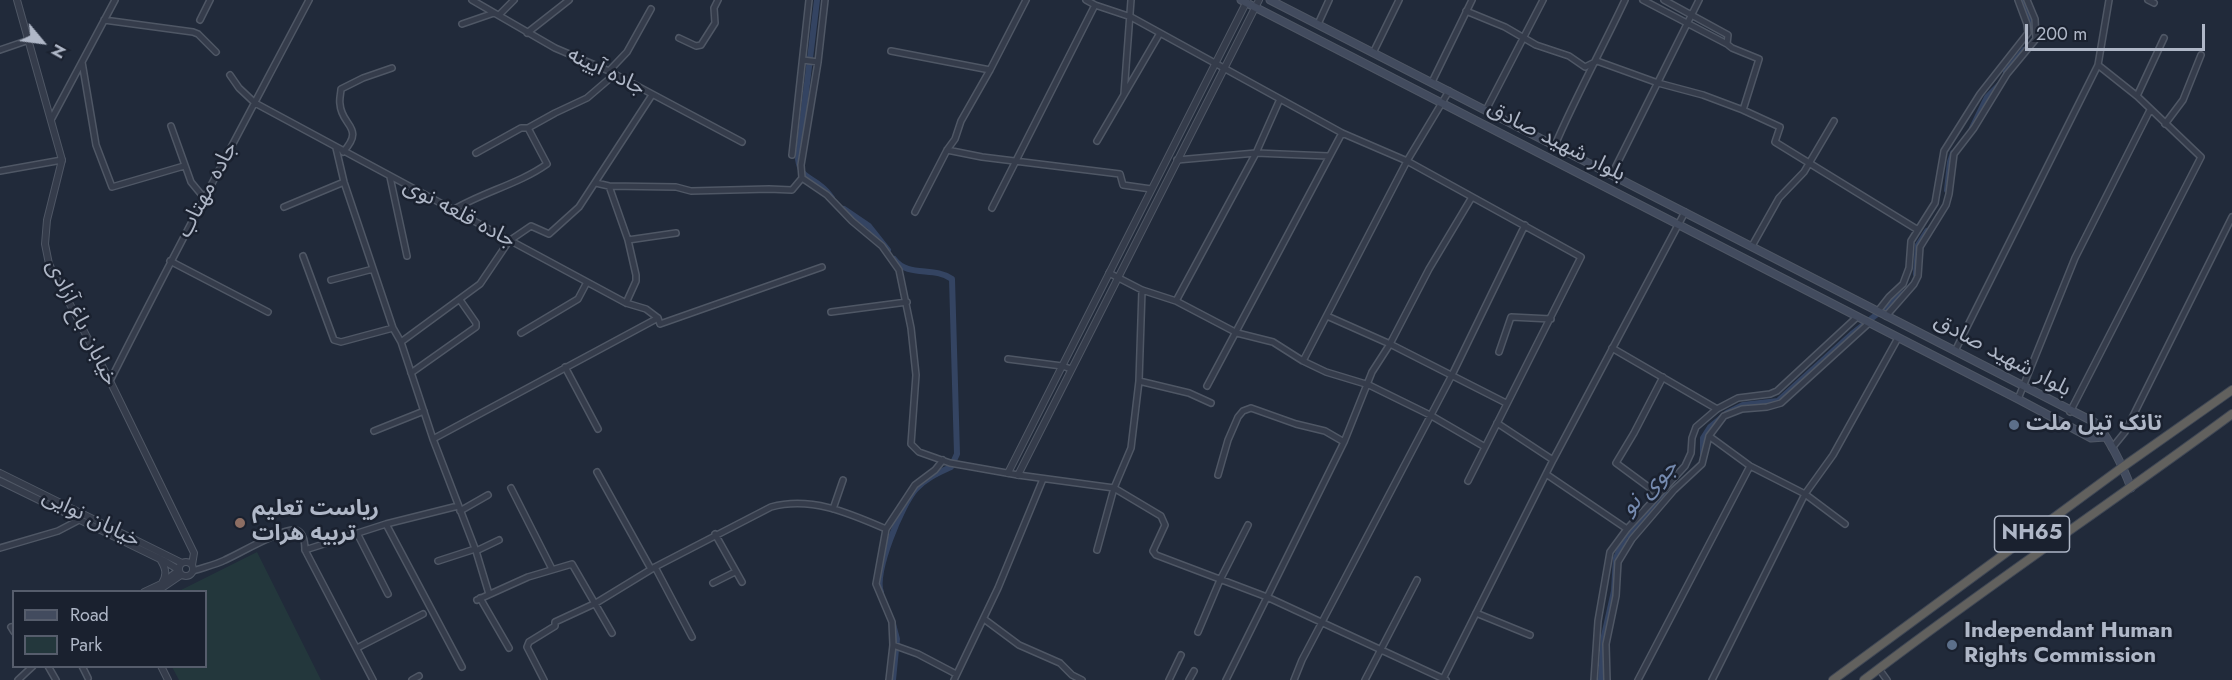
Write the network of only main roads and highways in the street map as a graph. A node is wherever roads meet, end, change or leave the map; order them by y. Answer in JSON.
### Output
{"nodes":[{"id":1,"x":1270,"y":0,"type":"edge"},
{"id":2,"x":1245,"y":1,"type":"edge"},
{"id":3,"x":1257,"y":4,"type":"edge"},
{"id":4,"x":2232,"y":390,"type":"edge"},
{"id":5,"x":2232,"y":414,"type":"edge"},
{"id":6,"x":2105,"y":437,"type":"junction"},
{"id":7,"x":2124,"y":466,"type":"junction"},
{"id":8,"x":2132,"y":488,"type":"junction"},
{"id":9,"x":1833,"y":680,"type":"edge"},
{"id":10,"x":1864,"y":680,"type":"edge"}],
"edges":[{"from":1,"to":6,"type":"main road","name":"بلوار شهید صادق"},
{"from":2,"to":3,"type":"main road","name":"بلوار شهید صادق"},
{"from":3,"to":6,"type":"main road","name":"بلوار شهید صادق"},
{"from":4,"to":7,"type":"highway","number":"NH65"},
{"from":5,"to":8,"type":"highway"},
{"from":6,"to":7,"type":"main road"},
{"from":7,"to":8,"type":"main road"},
{"from":7,"to":9,"type":"highway","number":"NH65"},
{"from":8,"to":10,"type":"highway"}]}
